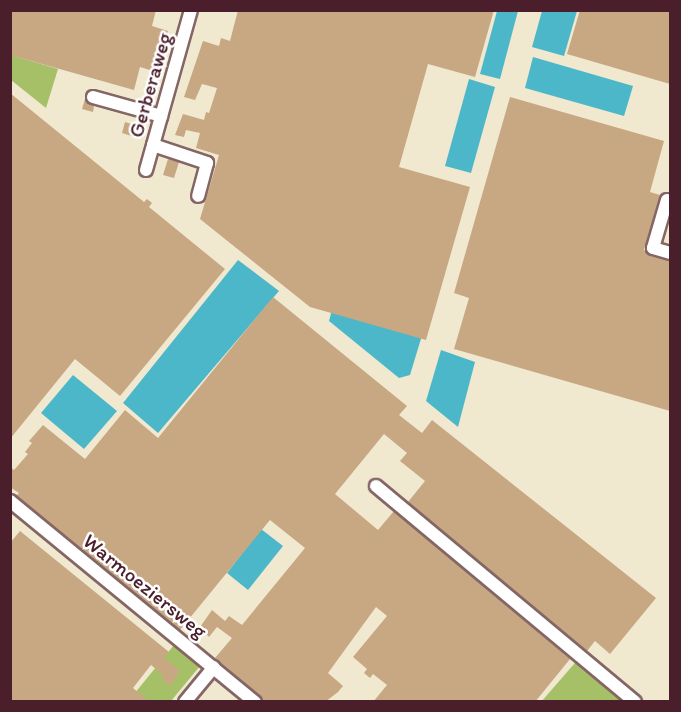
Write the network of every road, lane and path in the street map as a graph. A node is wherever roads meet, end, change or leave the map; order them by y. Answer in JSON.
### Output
{"nodes":[{"id":1,"x":191,"y":10,"type":"edge"},
{"id":2,"x":93,"y":97,"type":"dead end"},
{"id":3,"x":161,"y":116,"type":"junction"},
{"id":4,"x":153,"y":145,"type":"junction"},
{"id":5,"x":146,"y":170,"type":"dead end"},
{"id":6,"x":198,"y":196,"type":"dead end"},
{"id":7,"x":667,"y":201,"type":"dead end"},
{"id":8,"x":670,"y":253,"type":"edge"},
{"id":9,"x":376,"y":486,"type":"dead end"},
{"id":10,"x":10,"y":501,"type":"edge"},
{"id":11,"x":213,"y":667,"type":"junction"},
{"id":12,"x":185,"y":702,"type":"edge"},
{"id":13,"x":255,"y":702,"type":"edge"},
{"id":14,"x":635,"y":702,"type":"edge"}],
"edges":[{"from":1,"to":3,"type":"street","name":"Gerberaweg"},
{"from":2,"to":3,"type":"street"},
{"from":3,"to":4,"type":"street","name":"Gerberaweg"},
{"from":4,"to":5,"type":"street","name":"Gerberaweg"},
{"from":4,"to":6,"type":"street"},
{"from":7,"to":8,"type":"street"},
{"from":9,"to":14,"type":"street"},
{"from":10,"to":11,"type":"street","name":"Warmoeziersweg"},
{"from":11,"to":12,"type":"street"},
{"from":11,"to":13,"type":"street","name":"Warmoeziersweg"}]}
